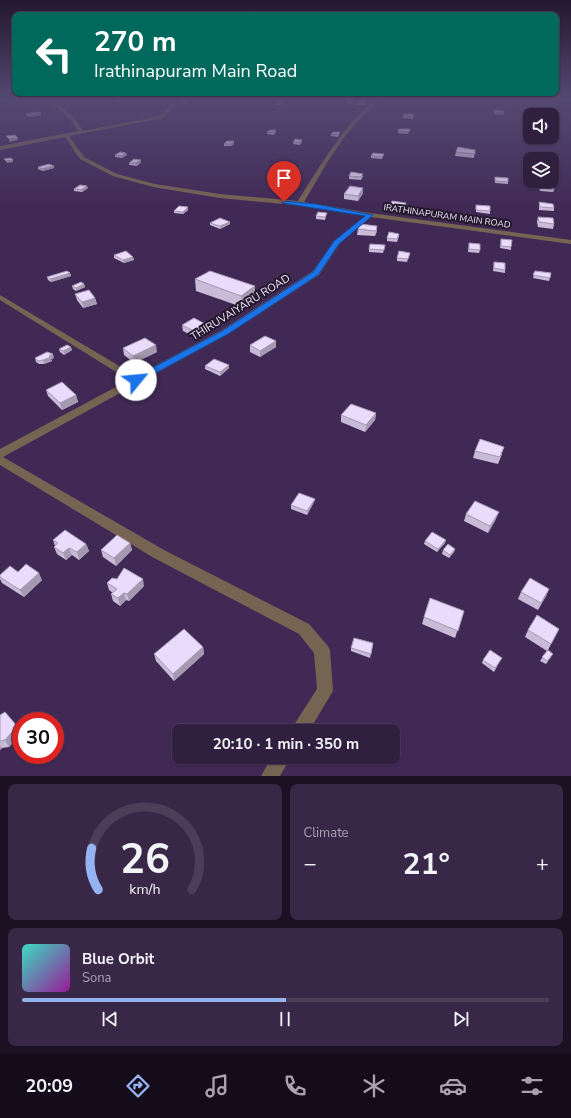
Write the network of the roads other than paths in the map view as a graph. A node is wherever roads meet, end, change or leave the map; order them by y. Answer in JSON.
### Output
{"nodes":[{"id":1,"x":64,"y":135,"type":"edge"},
{"id":2,"x":66,"y":135,"type":"edge"},
{"id":3,"x":342,"y":135,"type":"edge"},
{"id":4,"x":0,"y":148,"type":"edge"},
{"id":5,"x":300,"y":204,"type":"junction"},
{"id":6,"x":370,"y":215,"type":"junction"},
{"id":7,"x":571,"y":242,"type":"edge"},
{"id":8,"x":0,"y":297,"type":"edge"},
{"id":9,"x":136,"y":380,"type":"junction"},
{"id":10,"x":0,"y":454,"type":"edge"},
{"id":11,"x":0,"y":460,"type":"edge"},
{"id":12,"x":304,"y":724,"type":"edge"},
{"id":13,"x":278,"y":764,"type":"edge"},
{"id":14,"x":270,"y":776,"type":"edge"}],
"edges":[{"from":1,"to":4,"type":"street"},
{"from":2,"to":5,"type":"street","name":"IRATHINAPURAM MAIN ROAD"},
{"from":3,"to":5,"type":"street"},
{"from":5,"to":6,"type":"street","name":"IRATHINAPURAM MAIN ROAD"},
{"from":6,"to":7,"type":"street","name":"IRATHINAPURAM MAIN ROAD"},
{"from":6,"to":9,"type":"street","name":"THIRUVAIYARU ROAD"},
{"from":8,"to":9,"type":"street"},
{"from":9,"to":10,"type":"street","name":"THIRUVAIYARU ROAD"},
{"from":11,"to":12,"type":"street"},
{"from":13,"to":14,"type":"street"}]}
